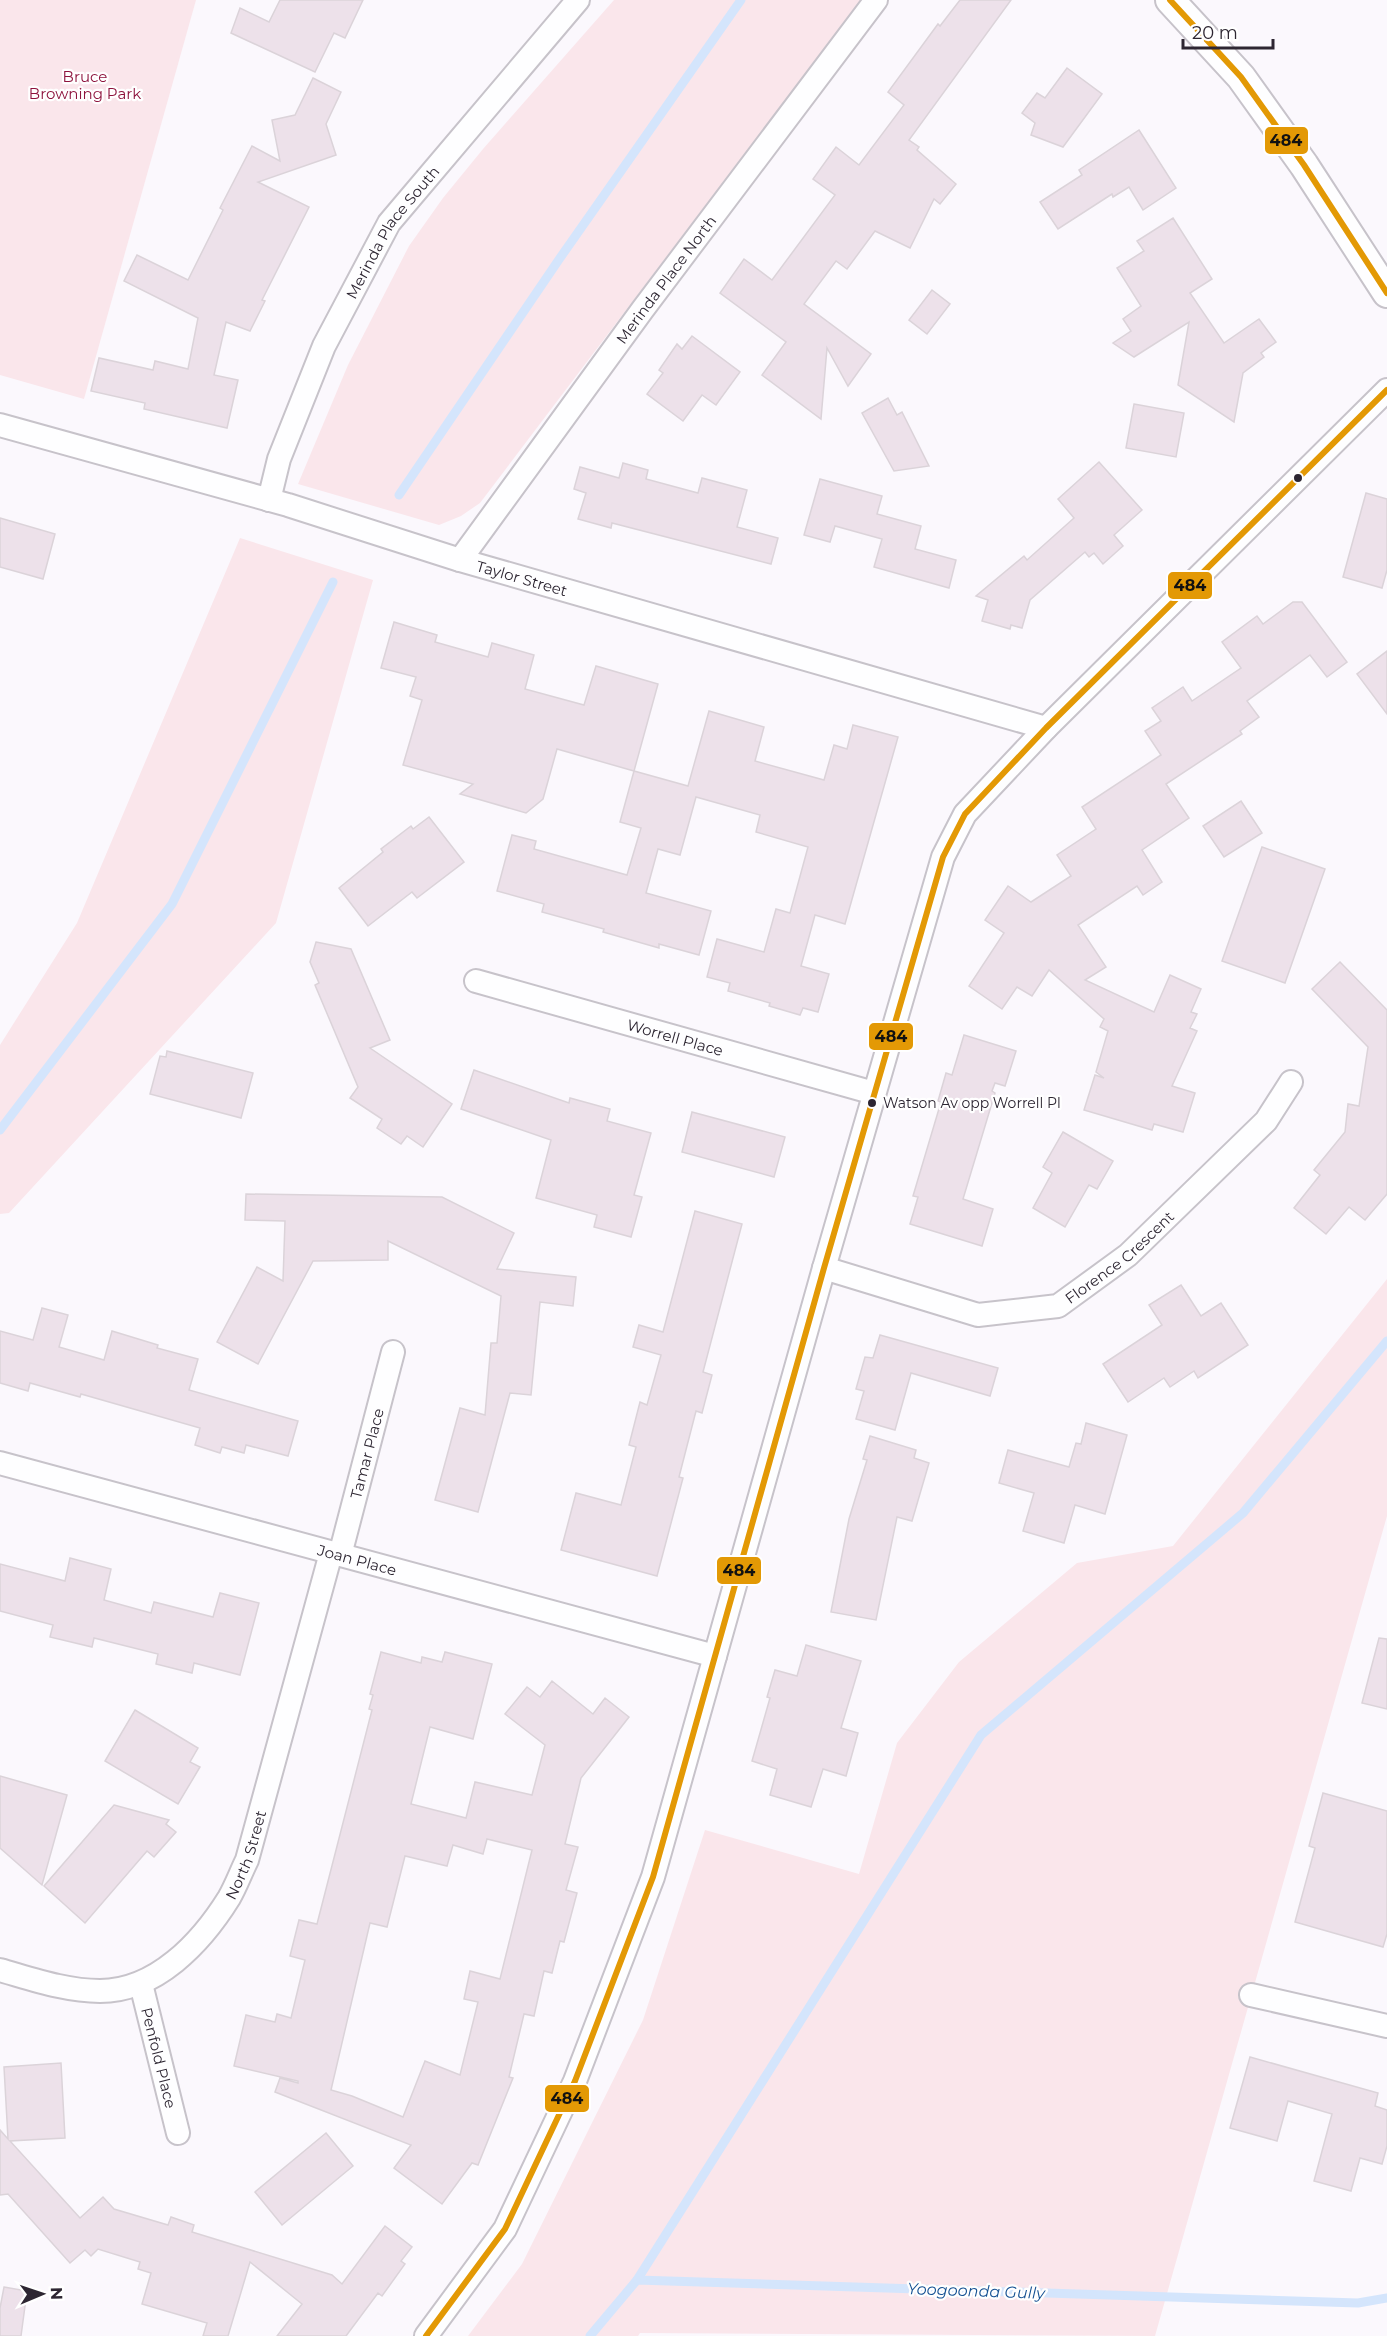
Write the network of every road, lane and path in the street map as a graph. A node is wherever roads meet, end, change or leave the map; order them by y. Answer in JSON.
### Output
{"nodes":[{"id":1,"x":578,"y":0,"type":"edge"},
{"id":2,"x":876,"y":0,"type":"edge"},
{"id":3,"x":1170,"y":0,"type":"edge"},
{"id":4,"x":1387,"y":293,"type":"edge"},
{"id":5,"x":1387,"y":390,"type":"edge"},
{"id":6,"x":0,"y":425,"type":"edge"},
{"id":7,"x":268,"y":500,"type":"junction"},
{"id":8,"x":460,"y":560,"type":"junction"},
{"id":9,"x":1046,"y":728,"type":"junction"},
{"id":10,"x":476,"y":981,"type":"dead end"},
{"id":11,"x":1291,"y":1082,"type":"dead end"},
{"id":12,"x":874,"y":1093,"type":"junction"},
{"id":13,"x":824,"y":1268,"type":"junction"},
{"id":14,"x":393,"y":1352,"type":"dead end"},
{"id":15,"x":0,"y":1463,"type":"edge"},
{"id":16,"x":336,"y":1554,"type":"junction"},
{"id":17,"x":715,"y":1656,"type":"junction"},
{"id":18,"x":0,"y":1970,"type":"edge"},
{"id":19,"x":141,"y":1984,"type":"junction"},
{"id":20,"x":1251,"y":1995,"type":"dead end"},
{"id":21,"x":1387,"y":2026,"type":"edge"},
{"id":22,"x":178,"y":2133,"type":"dead end"},
{"id":23,"x":426,"y":2336,"type":"edge"}],
"edges":[{"from":1,"to":7,"type":"street","name":"Merinda Place South"},
{"from":2,"to":8,"type":"street","name":"Merinda Place North"},
{"from":3,"to":4,"type":"street"},
{"from":5,"to":9,"type":"street"},
{"from":6,"to":7,"type":"street","name":"Taylor Street"},
{"from":7,"to":8,"type":"street","name":"Taylor Street"},
{"from":8,"to":9,"type":"street","name":"Taylor Street"},
{"from":9,"to":12,"type":"street"},
{"from":10,"to":12,"type":"street","name":"Worrell Place"},
{"from":11,"to":13,"type":"street","name":"Florence Crescent"},
{"from":12,"to":13,"type":"street"},
{"from":13,"to":17,"type":"street"},
{"from":14,"to":16,"type":"street","name":"Tamar Place"},
{"from":15,"to":16,"type":"street","name":"Joan Place"},
{"from":16,"to":17,"type":"street","name":"Joan Place"},
{"from":16,"to":19,"type":"street","name":"North Street"},
{"from":17,"to":23,"type":"street"},
{"from":18,"to":19,"type":"street","name":"North Street"},
{"from":19,"to":22,"type":"street","name":"Penfold Place"},
{"from":20,"to":21,"type":"street"}]}
